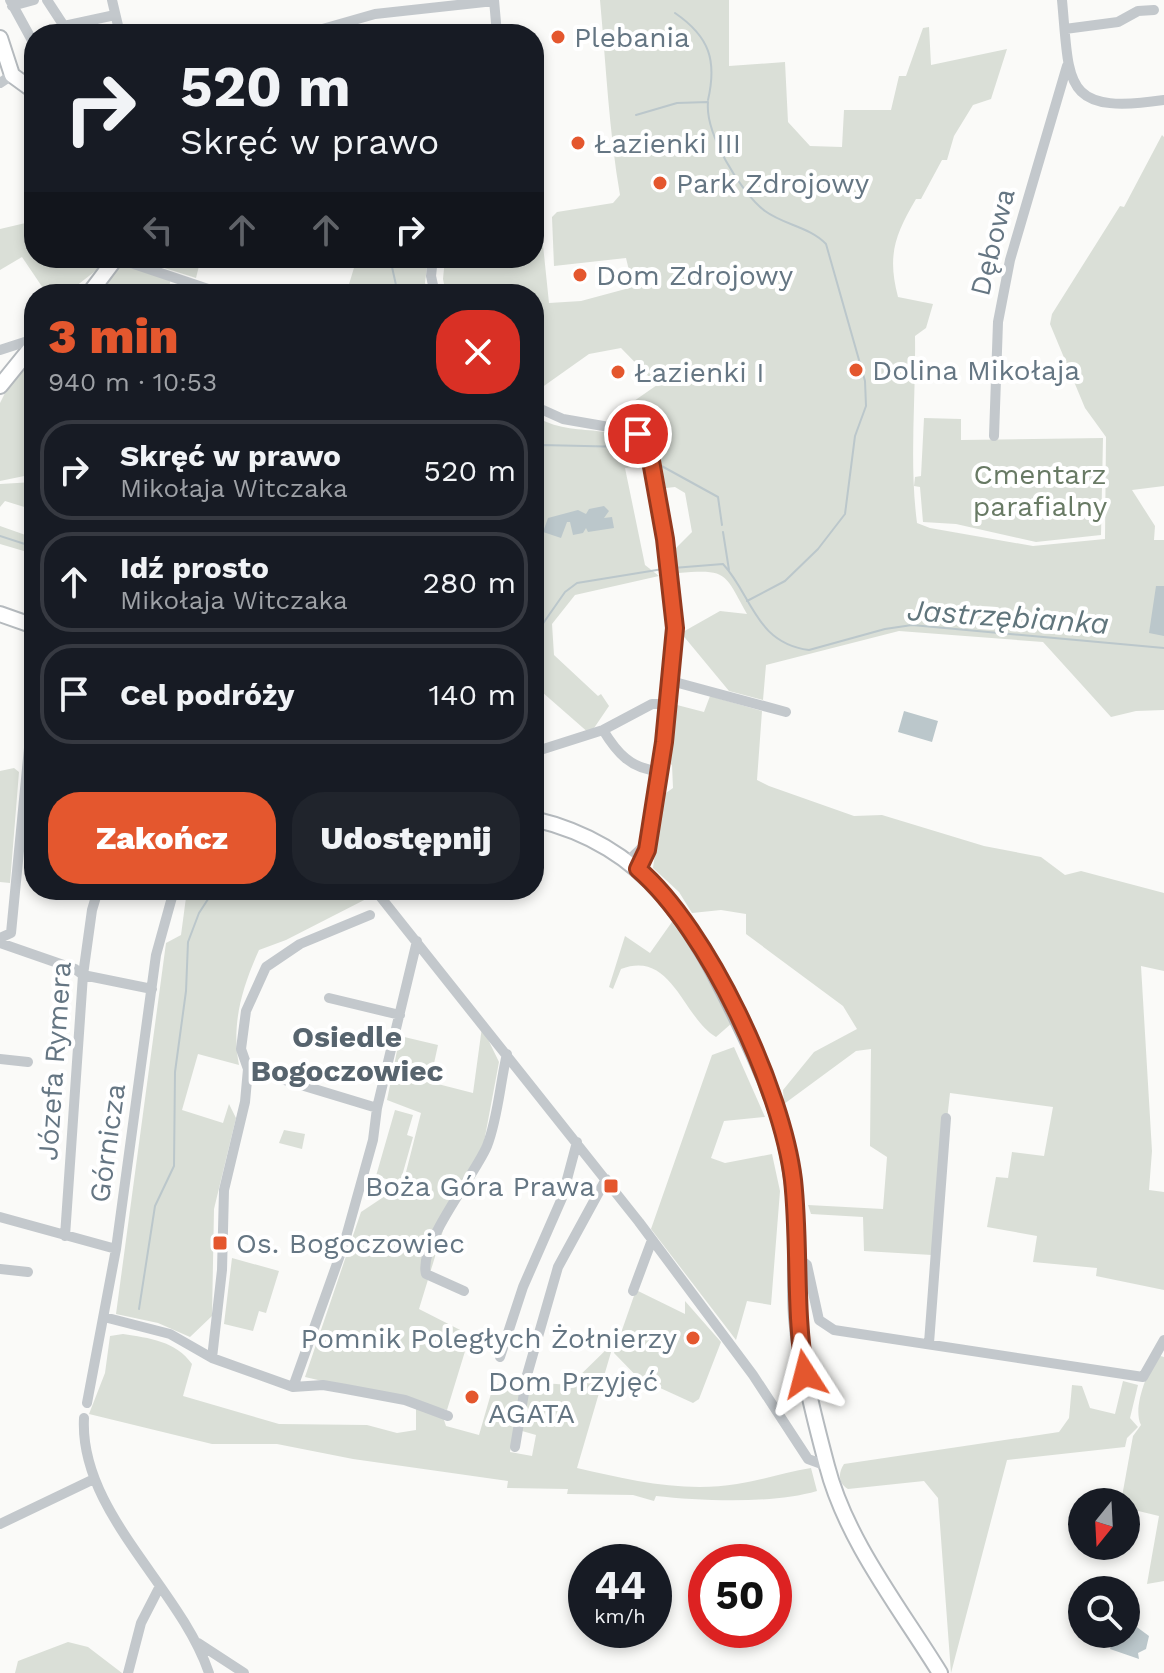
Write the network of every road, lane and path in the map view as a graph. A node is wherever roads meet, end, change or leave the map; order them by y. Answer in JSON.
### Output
{"nodes":[{"id":1,"x":34,"y":0,"type":"edge"},
{"id":2,"x":47,"y":0,"type":"edge"},
{"id":3,"x":112,"y":0,"type":"edge"},
{"id":4,"x":1062,"y":0,"type":"edge"},
{"id":5,"x":11,"y":3,"type":"edge"},
{"id":6,"x":495,"y":4,"type":"edge"},
{"id":7,"x":1154,"y":10,"type":"dead end"},
{"id":8,"x":115,"y":15,"type":"junction"},
{"id":9,"x":63,"y":24,"type":"edge"},
{"id":10,"x":73,"y":24,"type":"edge"},
{"id":11,"x":117,"y":24,"type":"edge"},
{"id":12,"x":340,"y":24,"type":"edge"},
{"id":13,"x":496,"y":24,"type":"edge"},
{"id":14,"x":24,"y":26,"type":"edge"},
{"id":15,"x":1065,"y":29,"type":"junction"},
{"id":16,"x":0,"y":38,"type":"edge"},
{"id":17,"x":1067,"y":66,"type":"junction"},
{"id":18,"x":6,"y":79,"type":"edge"},
{"id":19,"x":1164,"y":100,"type":"edge"},
{"id":20,"x":146,"y":268,"type":"edge"},
{"id":21,"x":193,"y":284,"type":"edge"},
{"id":22,"x":24,"y":344,"type":"edge"},
{"id":23,"x":0,"y":350,"type":"edge"},
{"id":24,"x":24,"y":355,"type":"edge"},
{"id":25,"x":0,"y":386,"type":"edge"},
{"id":26,"x":544,"y":410,"type":"edge"},
{"id":27,"x":994,"y":436,"type":"dead end"},
{"id":28,"x":0,"y":607,"type":"edge"},
{"id":29,"x":0,"y":614,"type":"edge"},
{"id":30,"x":24,"y":615,"type":"edge"},
{"id":31,"x":24,"y":622,"type":"edge"},
{"id":32,"x":671,"y":681,"type":"junction"},
{"id":33,"x":669,"y":704,"type":"junction"},
{"id":34,"x":786,"y":712,"type":"dead end"},
{"id":35,"x":603,"y":730,"type":"junction"},
{"id":36,"x":544,"y":749,"type":"edge"},
{"id":37,"x":659,"y":771,"type":"junction"},
{"id":38,"x":24,"y":820,"type":"edge"},
{"id":39,"x":544,"y":822,"type":"edge"},
{"id":40,"x":633,"y":865,"type":"junction"},
{"id":41,"x":95,"y":900,"type":"edge"},
{"id":42,"x":171,"y":900,"type":"edge"},
{"id":43,"x":383,"y":900,"type":"edge"},
{"id":44,"x":370,"y":915,"type":"dead end"},
{"id":45,"x":0,"y":941,"type":"edge"},
{"id":46,"x":417,"y":941,"type":"junction"},
{"id":47,"x":83,"y":975,"type":"junction"},
{"id":48,"x":152,"y":989,"type":"junction"},
{"id":49,"x":329,"y":998,"type":"dead end"},
{"id":50,"x":400,"y":1015,"type":"junction"},
{"id":51,"x":507,"y":1054,"type":"junction"},
{"id":52,"x":0,"y":1059,"type":"edge"},
{"id":53,"x":28,"y":1062,"type":"dead end"},
{"id":54,"x":248,"y":1069,"type":"junction"},
{"id":55,"x":377,"y":1108,"type":"junction"},
{"id":56,"x":946,"y":1118,"type":"dead end"},
{"id":57,"x":577,"y":1142,"type":"junction"},
{"id":58,"x":606,"y":1179,"type":"junction"},
{"id":59,"x":0,"y":1217,"type":"edge"},
{"id":60,"x":65,"y":1236,"type":"junction"},
{"id":61,"x":652,"y":1240,"type":"junction"},
{"id":62,"x":116,"y":1249,"type":"junction"},
{"id":63,"x":797,"y":1257,"type":"junction"},
{"id":64,"x":0,"y":1269,"type":"edge"},
{"id":65,"x":28,"y":1272,"type":"dead end"},
{"id":66,"x":464,"y":1291,"type":"dead end"},
{"id":67,"x":633,"y":1291,"type":"dead end"},
{"id":68,"x":104,"y":1317,"type":"junction"},
{"id":69,"x":1164,"y":1340,"type":"edge"},
{"id":70,"x":929,"y":1343,"type":"junction"},
{"id":71,"x":500,"y":1357,"type":"dead end"},
{"id":72,"x":212,"y":1358,"type":"junction"},
{"id":73,"x":296,"y":1388,"type":"junction"},
{"id":74,"x":87,"y":1403,"type":"dead end"},
{"id":75,"x":448,"y":1416,"type":"dead end"},
{"id":76,"x":84,"y":1418,"type":"dead end"},
{"id":77,"x":515,"y":1447,"type":"dead end"},
{"id":78,"x":827,"y":1466,"type":"junction"},
{"id":79,"x":94,"y":1479,"type":"junction"},
{"id":80,"x":0,"y":1524,"type":"edge"},
{"id":81,"x":160,"y":1586,"type":"junction"},
{"id":82,"x":197,"y":1641,"type":"junction"},
{"id":83,"x":128,"y":1673,"type":"edge"},
{"id":84,"x":209,"y":1673,"type":"edge"},
{"id":85,"x":244,"y":1673,"type":"edge"},
{"id":86,"x":940,"y":1673,"type":"edge"}],
"edges":[{"from":1,"to":5,"type":"street"},
{"from":2,"to":9,"type":"street"},
{"from":3,"to":8,"type":"street"},
{"from":4,"to":15,"type":"street"},
{"from":5,"to":14,"type":"street"},
{"from":6,"to":12,"type":"street"},
{"from":6,"to":13,"type":"street"},
{"from":7,"to":15,"type":"street"},
{"from":8,"to":10,"type":"street"},
{"from":8,"to":11,"type":"street"},
{"from":15,"to":17,"type":"street"},
{"from":16,"to":18,"type":"main road"},
{"from":17,"to":19,"type":"street"},
{"from":17,"to":27,"type":"street","name":"Dębowa"},
{"from":20,"to":21,"type":"street"},
{"from":22,"to":23,"type":"street"},
{"from":24,"to":25,"type":"main road"},
{"from":26,"to":32,"type":"street"},
{"from":28,"to":30,"type":"main road"},
{"from":29,"to":31,"type":"main road"},
{"from":32,"to":33,"type":"street"},
{"from":32,"to":34,"type":"street"},
{"from":33,"to":35,"type":"street"},
{"from":33,"to":37,"type":"street"},
{"from":35,"to":36,"type":"street"},
{"from":35,"to":37,"type":"street"},
{"from":37,"to":40,"type":"street"},
{"from":38,"to":45,"type":"street"},
{"from":39,"to":40,"type":"main road"},
{"from":40,"to":63,"type":"main road"},
{"from":41,"to":47,"type":"street","name":"Józefa Rymera"},
{"from":42,"to":48,"type":"street","name":"Górnicza"},
{"from":43,"to":46,"type":"street"},
{"from":44,"to":54,"type":"street"},
{"from":45,"to":47,"type":"street"},
{"from":46,"to":50,"type":"street"},
{"from":46,"to":51,"type":"street"},
{"from":47,"to":48,"type":"street"},
{"from":47,"to":60,"type":"street","name":"Józefa Rymera"},
{"from":48,"to":62,"type":"street","name":"Górnicza"},
{"from":49,"to":50,"type":"street"},
{"from":50,"to":55,"type":"street"},
{"from":51,"to":57,"type":"street"},
{"from":51,"to":66,"type":"street"},
{"from":52,"to":53,"type":"street"},
{"from":54,"to":55,"type":"street"},
{"from":54,"to":72,"type":"street"},
{"from":55,"to":73,"type":"street"},
{"from":56,"to":70,"type":"street"},
{"from":57,"to":58,"type":"street"},
{"from":57,"to":71,"type":"street"},
{"from":58,"to":61,"type":"street"},
{"from":58,"to":77,"type":"street"},
{"from":59,"to":60,"type":"street"},
{"from":60,"to":62,"type":"street"},
{"from":61,"to":67,"type":"street"},
{"from":61,"to":78,"type":"street"},
{"from":62,"to":68,"type":"street","name":"Górnicza"},
{"from":63,"to":70,"type":"street"},
{"from":63,"to":78,"type":"main road"},
{"from":64,"to":65,"type":"street"},
{"from":68,"to":72,"type":"street"},
{"from":68,"to":74,"type":"street","name":"Górnicza"},
{"from":69,"to":70,"type":"street"},
{"from":72,"to":73,"type":"street"},
{"from":73,"to":75,"type":"street"},
{"from":76,"to":79,"type":"street"},
{"from":78,"to":86,"type":"main road"},
{"from":79,"to":80,"type":"street"},
{"from":79,"to":81,"type":"street"},
{"from":81,"to":82,"type":"street"},
{"from":81,"to":83,"type":"street"},
{"from":82,"to":84,"type":"street"},
{"from":82,"to":85,"type":"street"}]}
